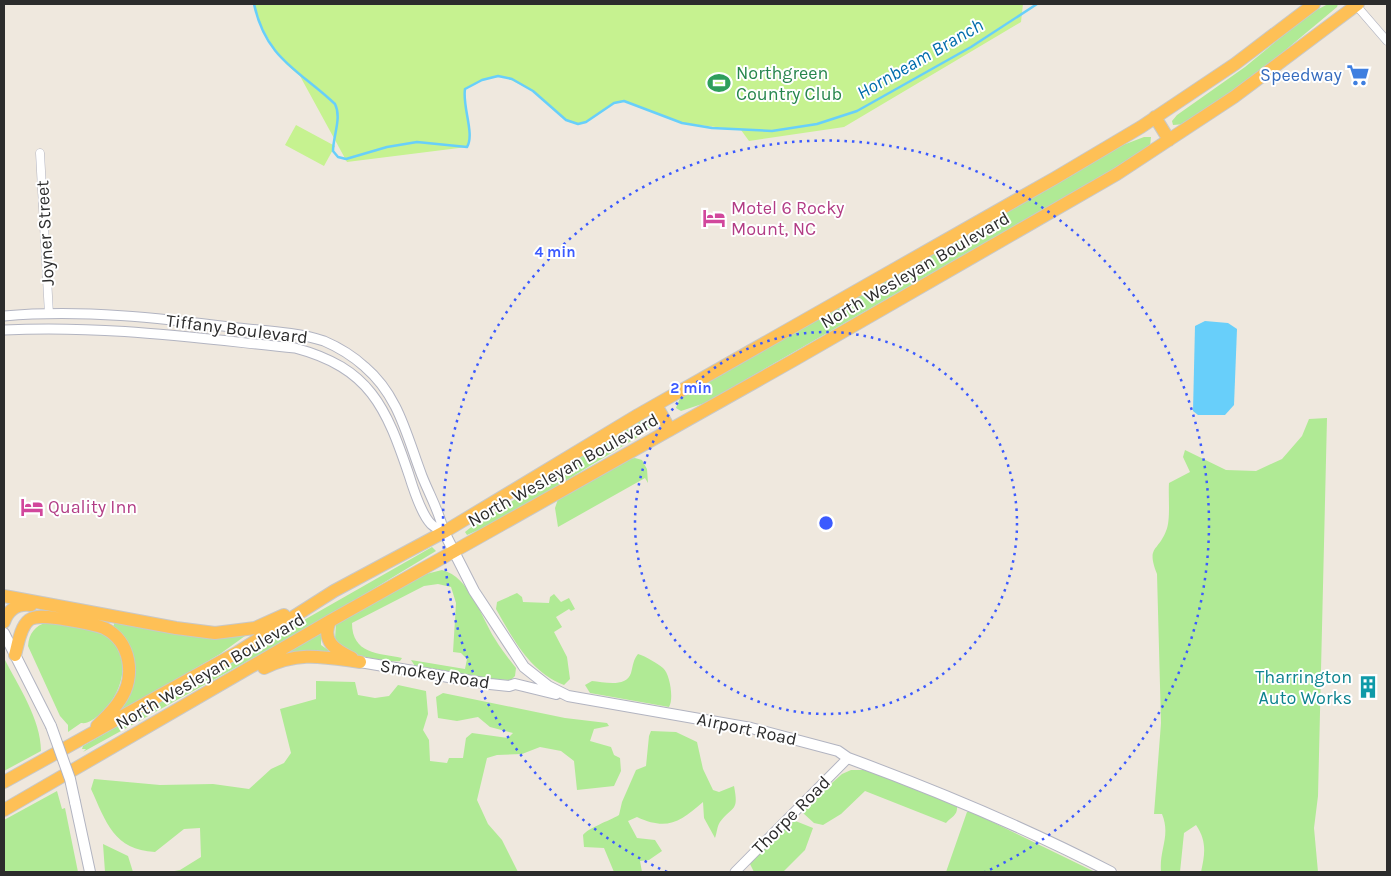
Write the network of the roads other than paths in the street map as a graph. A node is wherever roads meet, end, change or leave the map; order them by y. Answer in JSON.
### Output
{"nodes":[{"id":1,"x":1314,"y":4,"type":"edge"},
{"id":2,"x":1356,"y":4,"type":"edge"},
{"id":3,"x":1387,"y":41,"type":"edge"},
{"id":4,"x":1155,"y":117,"type":"junction"},
{"id":5,"x":1169,"y":140,"type":"junction"},
{"id":6,"x":40,"y":153,"type":"dead end"},
{"id":7,"x":49,"y":314,"type":"junction"},
{"id":8,"x":4,"y":316,"type":"edge"},
{"id":9,"x":4,"y":330,"type":"edge"},
{"id":10,"x":656,"y":405,"type":"junction"},
{"id":11,"x":670,"y":430,"type":"junction"},
{"id":12,"x":444,"y":532,"type":"junction"},
{"id":13,"x":454,"y":552,"type":"junction"},
{"id":14,"x":4,"y":596,"type":"edge"},
{"id":15,"x":323,"y":598,"type":"junction"},
{"id":16,"x":73,"y":609,"type":"junction"},
{"id":17,"x":330,"y":621,"type":"junction"},
{"id":18,"x":4,"y":622,"type":"edge"},
{"id":19,"x":4,"y":634,"type":"edge"},
{"id":20,"x":15,"y":655,"type":"junction"},
{"id":21,"x":360,"y":662,"type":"junction"},
{"id":22,"x":568,"y":696,"type":"junction"},
{"id":23,"x":195,"y":699,"type":"junction"},
{"id":24,"x":88,"y":735,"type":"junction"},
{"id":25,"x":848,"y":758,"type":"junction"},
{"id":26,"x":4,"y":782,"type":"edge"},
{"id":27,"x":4,"y":810,"type":"edge"},
{"id":28,"x":90,"y":872,"type":"edge"},
{"id":29,"x":735,"y":872,"type":"edge"},
{"id":30,"x":1111,"y":872,"type":"edge"}],
"edges":[{"from":1,"to":4,"type":"highway","name":"North Wesleyan Boulevard"},
{"from":2,"to":3,"type":"street"},
{"from":2,"to":5,"type":"highway","name":"North Wesleyan Boulevard"},
{"from":4,"to":5,"type":"highway"},
{"from":4,"to":10,"type":"highway","name":"North Wesleyan Boulevard"},
{"from":5,"to":11,"type":"highway","name":"North Wesleyan Boulevard"},
{"from":6,"to":7,"type":"street","name":"Joyner Street"},
{"from":7,"to":8,"type":"street","name":"Tiffany Boulevard"},
{"from":7,"to":12,"type":"street","name":"Tiffany Boulevard"},
{"from":9,"to":12,"type":"street","name":"Tiffany Boulevard"},
{"from":10,"to":11,"type":"highway"},
{"from":10,"to":12,"type":"highway","name":"North Wesleyan Boulevard"},
{"from":11,"to":13,"type":"highway","name":"North Wesleyan Boulevard"},
{"from":12,"to":13,"type":"main road","name":"Airport Road"},
{"from":12,"to":15,"type":"highway","name":"North Wesleyan Boulevard"},
{"from":13,"to":17,"type":"highway","name":"North Wesleyan Boulevard"},
{"from":13,"to":22,"type":"main road","name":"Airport Road"},
{"from":14,"to":16,"type":"highway"},
{"from":15,"to":16,"type":"highway"},
{"from":15,"to":24,"type":"highway","name":"North Wesleyan Boulevard"},
{"from":16,"to":18,"type":"highway"},
{"from":17,"to":21,"type":"highway"},
{"from":17,"to":23,"type":"highway","name":"North Wesleyan Boulevard"},
{"from":19,"to":20,"type":"main road"},
{"from":20,"to":24,"type":"highway"},
{"from":20,"to":28,"type":"main road","bridge":true},
{"from":21,"to":22,"type":"main road","name":"Smokey Road"},
{"from":21,"to":23,"type":"highway"},
{"from":22,"to":25,"type":"main road","name":"Airport Road"},
{"from":23,"to":27,"type":"highway","name":"North Wesleyan Boulevard"},
{"from":24,"to":26,"type":"highway","name":"North Wesleyan Boulevard"},
{"from":25,"to":29,"type":"street","name":"Thorpe Road"},
{"from":25,"to":30,"type":"main road","name":"Airport Road"}]}
